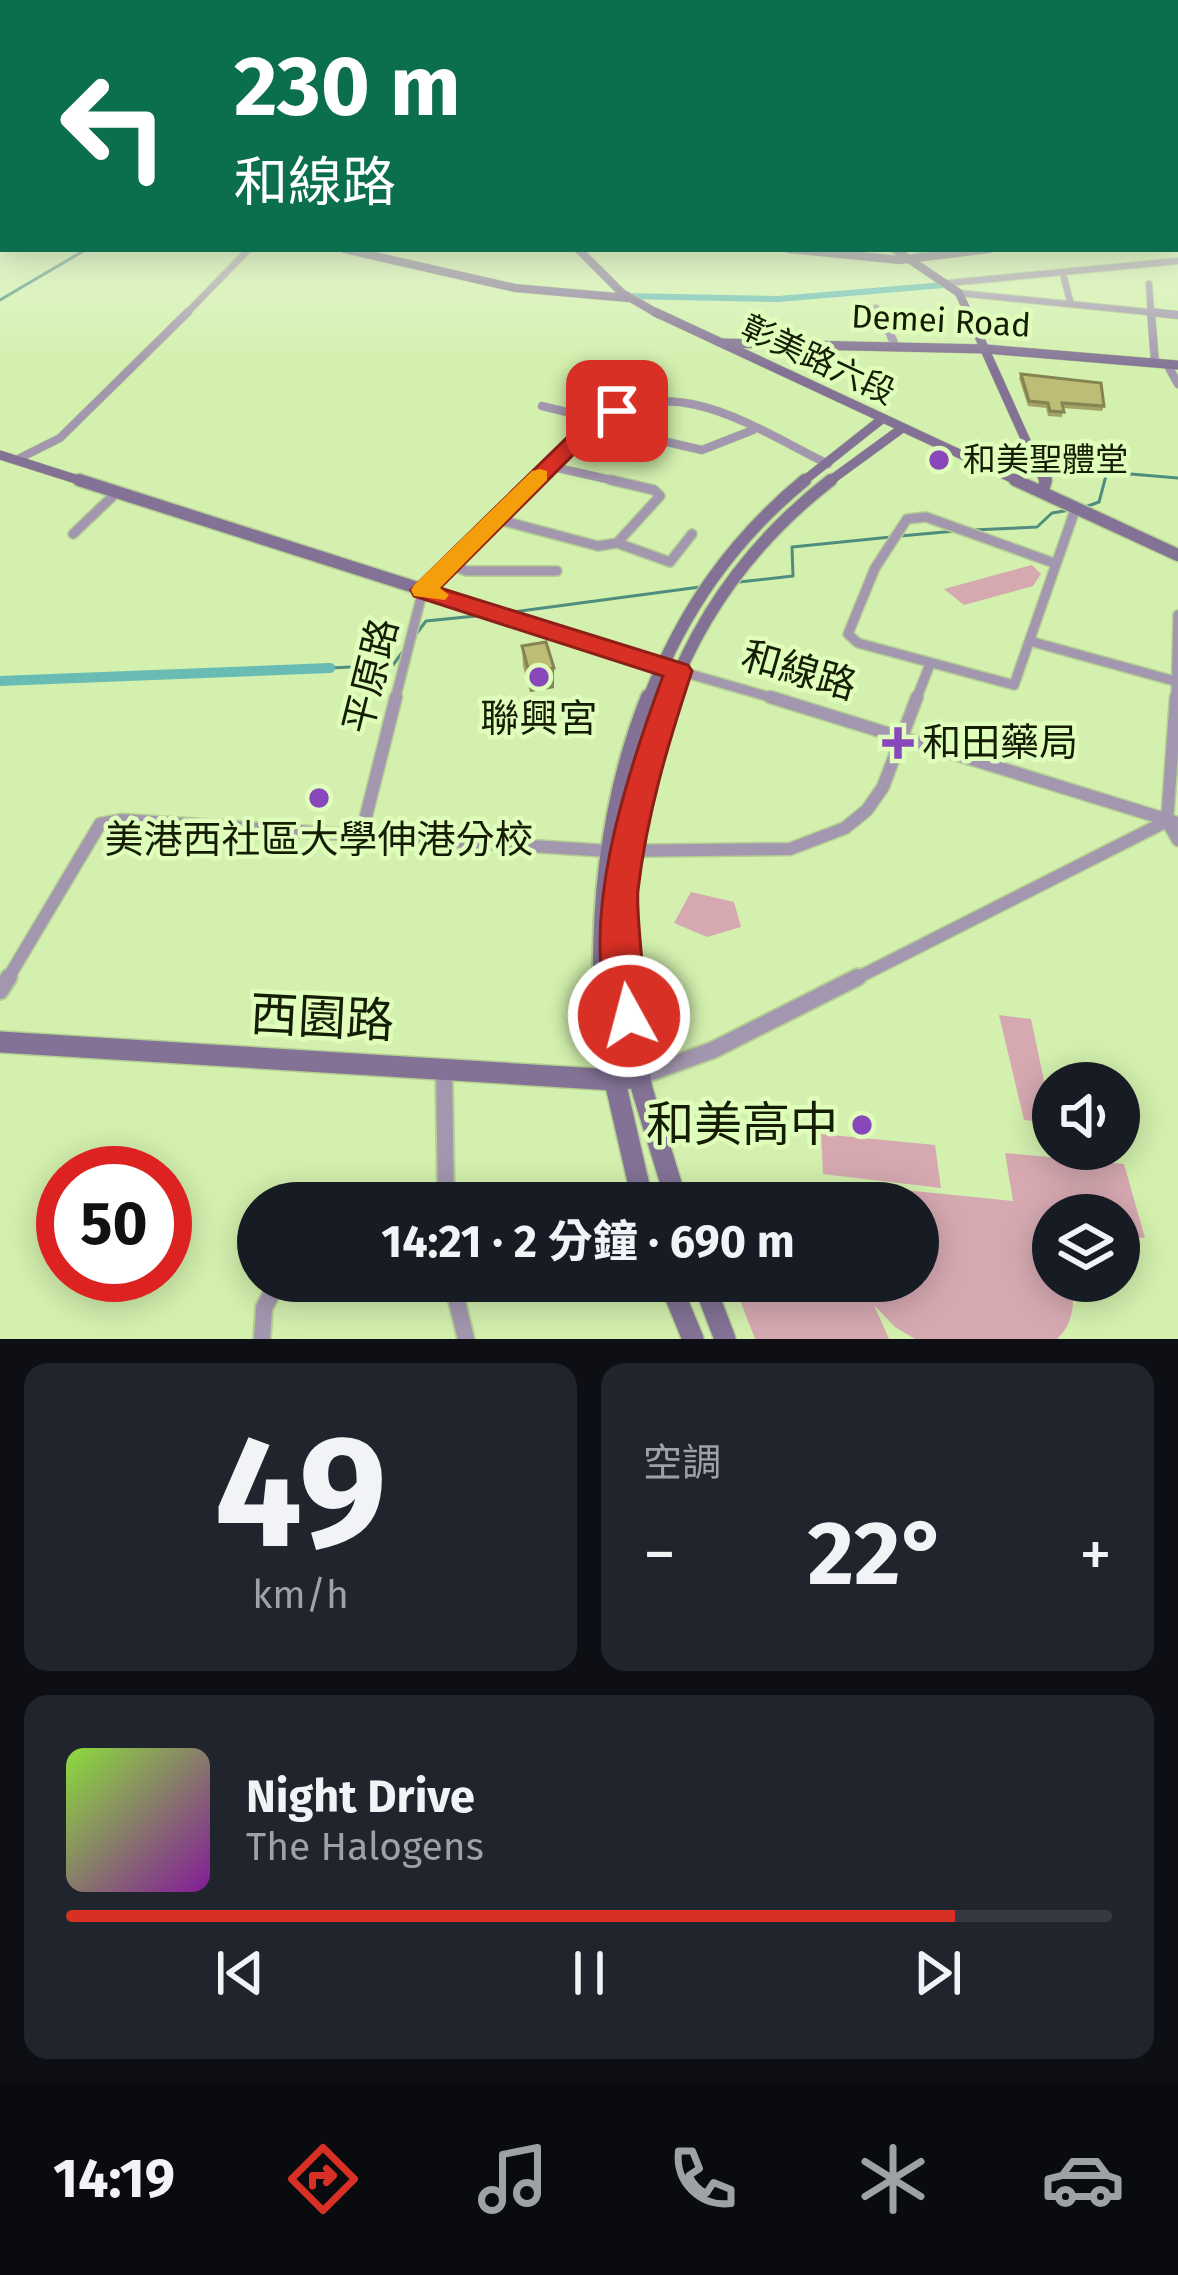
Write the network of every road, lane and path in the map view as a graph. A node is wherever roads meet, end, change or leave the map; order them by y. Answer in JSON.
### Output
{"nodes":[{"id":1,"x":246,"y":252,"type":"edge"},
{"id":2,"x":357,"y":252,"type":"edge"},
{"id":3,"x":577,"y":252,"type":"edge"},
{"id":4,"x":828,"y":252,"type":"edge"},
{"id":5,"x":857,"y":252,"type":"edge"},
{"id":6,"x":898,"y":252,"type":"edge"},
{"id":7,"x":944,"y":252,"type":"edge"},
{"id":8,"x":961,"y":252,"type":"edge"},
{"id":9,"x":907,"y":258,"type":"junction"},
{"id":10,"x":1178,"y":261,"type":"edge"},
{"id":11,"x":1064,"y":278,"type":"dead end"},
{"id":12,"x":1017,"y":282,"type":"dead end"},
{"id":13,"x":949,"y":283,"type":"junction"},
{"id":14,"x":1149,"y":284,"type":"dead end"},
{"id":15,"x":959,"y":293,"type":"junction"},
{"id":16,"x":622,"y":296,"type":"junction"},
{"id":17,"x":1018,"y":297,"type":"junction"},
{"id":18,"x":1070,"y":302,"type":"junction"},
{"id":19,"x":876,"y":308,"type":"dead end"},
{"id":20,"x":1150,"y":311,"type":"junction"},
{"id":21,"x":1178,"y":315,"type":"edge"},
{"id":22,"x":664,"y":322,"type":"junction"},
{"id":23,"x":717,"y":343,"type":"junction"},
{"id":24,"x":702,"y":344,"type":"junction"},
{"id":25,"x":895,"y":345,"type":"junction"},
{"id":26,"x":986,"y":349,"type":"junction"},
{"id":27,"x":1167,"y":364,"type":"edge"},
{"id":28,"x":1178,"y":384,"type":"edge"},
{"id":29,"x":542,"y":406,"type":"dead end"},
{"id":30,"x":880,"y":421,"type":"junction"},
{"id":31,"x":595,"y":422,"type":"junction"},
{"id":32,"x":901,"y":429,"type":"junction"},
{"id":33,"x":753,"y":430,"type":"junction"},
{"id":34,"x":0,"y":455,"type":"edge"},
{"id":35,"x":16,"y":460,"type":"junction"},
{"id":36,"x":828,"y":464,"type":"junction"},
{"id":37,"x":549,"y":466,"type":"junction"},
{"id":38,"x":1043,"y":490,"type":"junction"},
{"id":39,"x":114,"y":494,"type":"junction"},
{"id":40,"x":1076,"y":507,"type":"junction"},
{"id":41,"x":496,"y":519,"type":"junction"},
{"id":42,"x":73,"y":534,"type":"dead end"},
{"id":43,"x":692,"y":534,"type":"dead end"},
{"id":44,"x":617,"y":543,"type":"junction"},
{"id":45,"x":1178,"y":555,"type":"edge"},
{"id":46,"x":1054,"y":563,"type":"junction"},
{"id":47,"x":448,"y":566,"type":"junction"},
{"id":48,"x":557,"y":571,"type":"dead end"},
{"id":49,"x":423,"y":590,"type":"junction"},
{"id":50,"x":1178,"y":615,"type":"edge"},
{"id":51,"x":1033,"y":642,"type":"junction"},
{"id":52,"x":1177,"y":656,"type":"edge"},
{"id":53,"x":930,"y":664,"type":"junction"},
{"id":54,"x":671,"y":669,"type":"junction"},
{"id":55,"x":1177,"y":681,"type":"edge"},
{"id":56,"x":905,"y":736,"type":"junction"},
{"id":57,"x":1172,"y":822,"type":"edge"},
{"id":58,"x":362,"y":836,"type":"junction"},
{"id":59,"x":1178,"y":840,"type":"edge"},
{"id":60,"x":630,"y":850,"type":"junction"},
{"id":61,"x":609,"y":851,"type":"junction"},
{"id":62,"x":0,"y":991,"type":"edge"},
{"id":63,"x":0,"y":1042,"type":"edge"},
{"id":64,"x":444,"y":1067,"type":"junction"},
{"id":65,"x":639,"y":1077,"type":"junction"},
{"id":66,"x":614,"y":1080,"type":"junction"},
{"id":67,"x":446,"y":1182,"type":"edge"},
{"id":68,"x":638,"y":1182,"type":"edge"},
{"id":69,"x":670,"y":1182,"type":"edge"},
{"id":70,"x":267,"y":1302,"type":"edge"},
{"id":71,"x":455,"y":1302,"type":"edge"},
{"id":72,"x":678,"y":1302,"type":"edge"},
{"id":73,"x":711,"y":1302,"type":"edge"},
{"id":74,"x":460,"y":1338,"type":"edge"},
{"id":75,"x":262,"y":1339,"type":"edge"},
{"id":76,"x":693,"y":1339,"type":"edge"},
{"id":77,"x":725,"y":1339,"type":"edge"}],
"edges":[{"from":1,"to":35,"type":"street"},
{"from":2,"to":16,"type":"street"},
{"from":3,"to":16,"type":"street"},
{"from":4,"to":9,"type":"street"},
{"from":5,"to":9,"type":"street"},
{"from":6,"to":9,"type":"street"},
{"from":7,"to":9,"type":"street"},
{"from":8,"to":9,"type":"street"},
{"from":9,"to":13,"type":"street"},
{"from":10,"to":13,"type":"street"},
{"from":11,"to":18,"type":"street"},
{"from":12,"to":17,"type":"street"},
{"from":13,"to":15,"type":"street"},
{"from":14,"to":20,"type":"street"},
{"from":15,"to":17,"type":"street"},
{"from":15,"to":26,"type":"street"},
{"from":16,"to":22,"type":"street","name":"彰美路六段"},
{"from":17,"to":18,"type":"street"},
{"from":18,"to":20,"type":"street"},
{"from":19,"to":25,"type":"street"},
{"from":20,"to":21,"type":"street"},
{"from":20,"to":27,"type":"street"},
{"from":22,"to":23,"type":"street","name":"彰美路六段"},
{"from":22,"to":24,"type":"street","name":"彰美路六段"},
{"from":23,"to":24,"type":"street","name":"Demei Road"},
{"from":23,"to":25,"type":"street","name":"Demei Road"},
{"from":23,"to":30,"type":"street","name":"彰美路六段"},
{"from":24,"to":30,"type":"street","name":"彰美路六段"},
{"from":25,"to":26,"type":"street","name":"Demei Road"},
{"from":26,"to":27,"type":"street","name":"Demei Road"},
{"from":26,"to":38,"type":"street"},
{"from":27,"to":28,"type":"street"},
{"from":29,"to":31,"type":"street"},
{"from":30,"to":32,"type":"street","name":"彰美路六段"},
{"from":30,"to":36,"type":"street"},
{"from":31,"to":33,"type":"street"},
{"from":31,"to":33,"type":"street","name":"平原路"},
{"from":31,"to":37,"type":"street","name":"平原路"},
{"from":32,"to":38,"type":"street","name":"彰美路六段"},
{"from":32,"to":54,"type":"street"},
{"from":33,"to":36,"type":"street","name":"平原路"},
{"from":34,"to":35,"type":"street","name":"和線路"},
{"from":35,"to":39,"type":"street","name":"和線路"},
{"from":36,"to":54,"type":"street"},
{"from":37,"to":41,"type":"street","name":"平原路"},
{"from":37,"to":44,"type":"street"},
{"from":38,"to":40,"type":"street","name":"彰美路六段"},
{"from":39,"to":42,"type":"street"},
{"from":39,"to":49,"type":"street","name":"和線路"},
{"from":40,"to":45,"type":"street","name":"彰美路六段"},
{"from":40,"to":46,"type":"street"},
{"from":41,"to":44,"type":"street"},
{"from":41,"to":47,"type":"street","name":"平原路"},
{"from":43,"to":44,"type":"street"},
{"from":46,"to":51,"type":"street"},
{"from":46,"to":53,"type":"street"},
{"from":47,"to":48,"type":"street"},
{"from":47,"to":49,"type":"street","name":"平原路"},
{"from":49,"to":54,"type":"street","name":"和線路"},
{"from":49,"to":58,"type":"street","name":"平原路"},
{"from":50,"to":52,"type":"street"},
{"from":51,"to":53,"type":"street"},
{"from":51,"to":55,"type":"street"},
{"from":52,"to":55,"type":"street"},
{"from":53,"to":56,"type":"street"},
{"from":54,"to":56,"type":"street","name":"和線路"},
{"from":54,"to":60,"type":"street"},
{"from":54,"to":61,"type":"street"},
{"from":55,"to":57,"type":"street"},
{"from":56,"to":57,"type":"street","name":"和線路"},
{"from":56,"to":60,"type":"street"},
{"from":57,"to":59,"type":"street"},
{"from":57,"to":65,"type":"street"},
{"from":58,"to":61,"type":"street"},
{"from":58,"to":62,"type":"street"},
{"from":60,"to":61,"type":"street"},
{"from":60,"to":65,"type":"street"},
{"from":61,"to":66,"type":"street"},
{"from":63,"to":64,"type":"street","name":"西園路"},
{"from":64,"to":66,"type":"street","name":"西園路"},
{"from":64,"to":67,"type":"street"},
{"from":65,"to":66,"type":"street","name":"西園路"},
{"from":65,"to":69,"type":"street"},
{"from":66,"to":68,"type":"street"},
{"from":70,"to":75,"type":"street"},
{"from":71,"to":74,"type":"street"},
{"from":72,"to":76,"type":"street"},
{"from":73,"to":77,"type":"street"}]}
